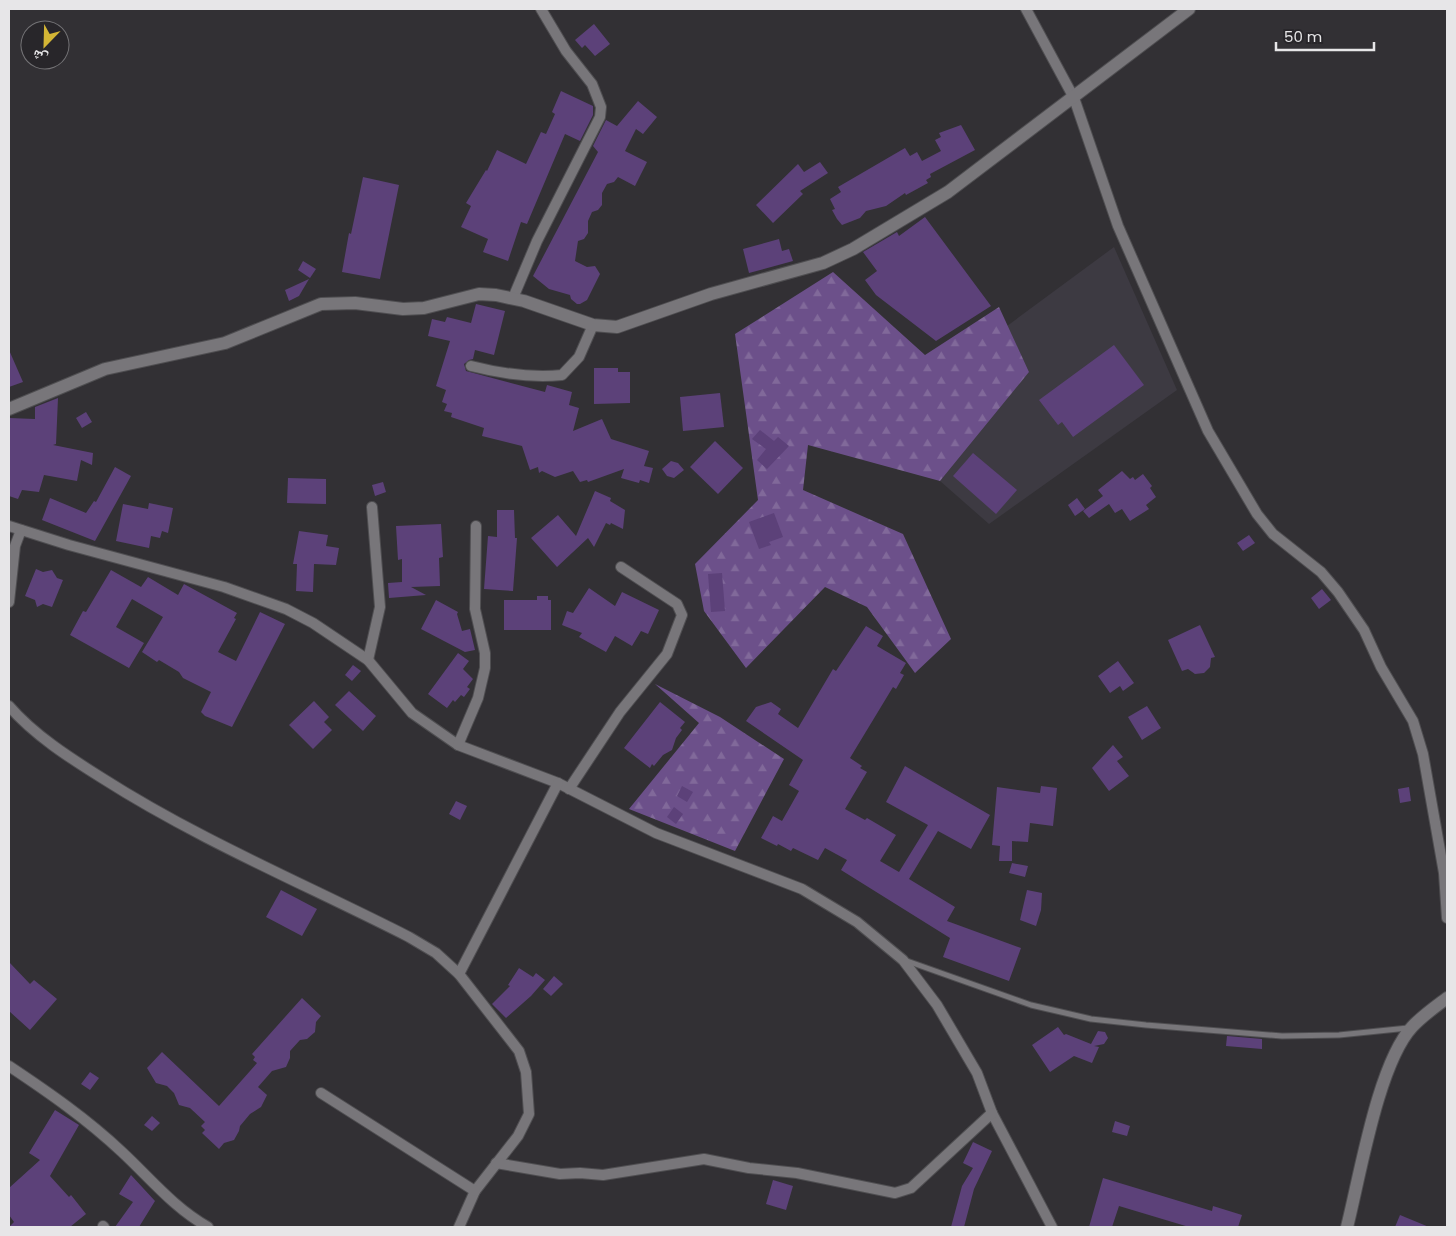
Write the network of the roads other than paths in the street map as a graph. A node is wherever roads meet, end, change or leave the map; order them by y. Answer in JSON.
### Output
{"nodes":[{"id":1,"x":541,"y":9,"type":"edge"},
{"id":2,"x":1026,"y":9,"type":"edge"},
{"id":3,"x":1190,"y":9,"type":"edge"},
{"id":4,"x":1074,"y":98,"type":"junction"},
{"id":5,"x":513,"y":298,"type":"junction"},
{"id":6,"x":593,"y":325,"type":"junction"},
{"id":7,"x":471,"y":366,"type":"dead end"},
{"id":8,"x":9,"y":409,"type":"edge"},
{"id":9,"x":372,"y":507,"type":"dead end"},
{"id":10,"x":9,"y":526,"type":"edge"},
{"id":11,"x":476,"y":526,"type":"dead end"},
{"id":12,"x":21,"y":530,"type":"junction"},
{"id":13,"x":621,"y":568,"type":"dead end"},
{"id":14,"x":9,"y":602,"type":"edge"},
{"id":15,"x":368,"y":660,"type":"junction"},
{"id":16,"x":9,"y":706,"type":"edge"},
{"id":17,"x":458,"y":745,"type":"junction"},
{"id":18,"x":558,"y":783,"type":"junction"},
{"id":19,"x":569,"y":789,"type":"junction"},
{"id":20,"x":1447,"y":918,"type":"edge"},
{"id":21,"x":903,"y":960,"type":"junction"},
{"id":22,"x":459,"y":974,"type":"junction"},
{"id":23,"x":1446,"y":1002,"type":"edge"},
{"id":24,"x":1411,"y":1028,"type":"junction"},
{"id":25,"x":9,"y":1066,"type":"edge"},
{"id":26,"x":322,"y":1093,"type":"dead end"},
{"id":27,"x":992,"y":1113,"type":"junction"},
{"id":28,"x":496,"y":1163,"type":"junction"},
{"id":29,"x":475,"y":1191,"type":"junction"},
{"id":30,"x":208,"y":1227,"type":"edge"},
{"id":31,"x":459,"y":1227,"type":"edge"},
{"id":32,"x":1052,"y":1227,"type":"edge"},
{"id":33,"x":1347,"y":1227,"type":"edge"}],
"edges":[{"from":1,"to":5,"type":"street"},
{"from":2,"to":4,"type":"street"},
{"from":3,"to":4,"type":"street"},
{"from":4,"to":6,"type":"street"},
{"from":4,"to":20,"type":"street"},
{"from":5,"to":6,"type":"street"},
{"from":5,"to":8,"type":"street"},
{"from":6,"to":7,"type":"street"},
{"from":9,"to":15,"type":"street"},
{"from":10,"to":12,"type":"street"},
{"from":11,"to":17,"type":"street"},
{"from":12,"to":14,"type":"street"},
{"from":12,"to":15,"type":"street"},
{"from":13,"to":19,"type":"street"},
{"from":15,"to":17,"type":"street"},
{"from":16,"to":22,"type":"street"},
{"from":17,"to":18,"type":"street"},
{"from":18,"to":19,"type":"street"},
{"from":18,"to":22,"type":"street"},
{"from":19,"to":21,"type":"street"},
{"from":21,"to":24,"type":"lane"},
{"from":21,"to":27,"type":"street"},
{"from":22,"to":28,"type":"street"},
{"from":23,"to":24,"type":"street"},
{"from":24,"to":33,"type":"street"},
{"from":25,"to":30,"type":"street"},
{"from":26,"to":29,"type":"street"},
{"from":27,"to":28,"type":"street"},
{"from":27,"to":32,"type":"street"},
{"from":28,"to":29,"type":"street"},
{"from":29,"to":31,"type":"street"}]}
